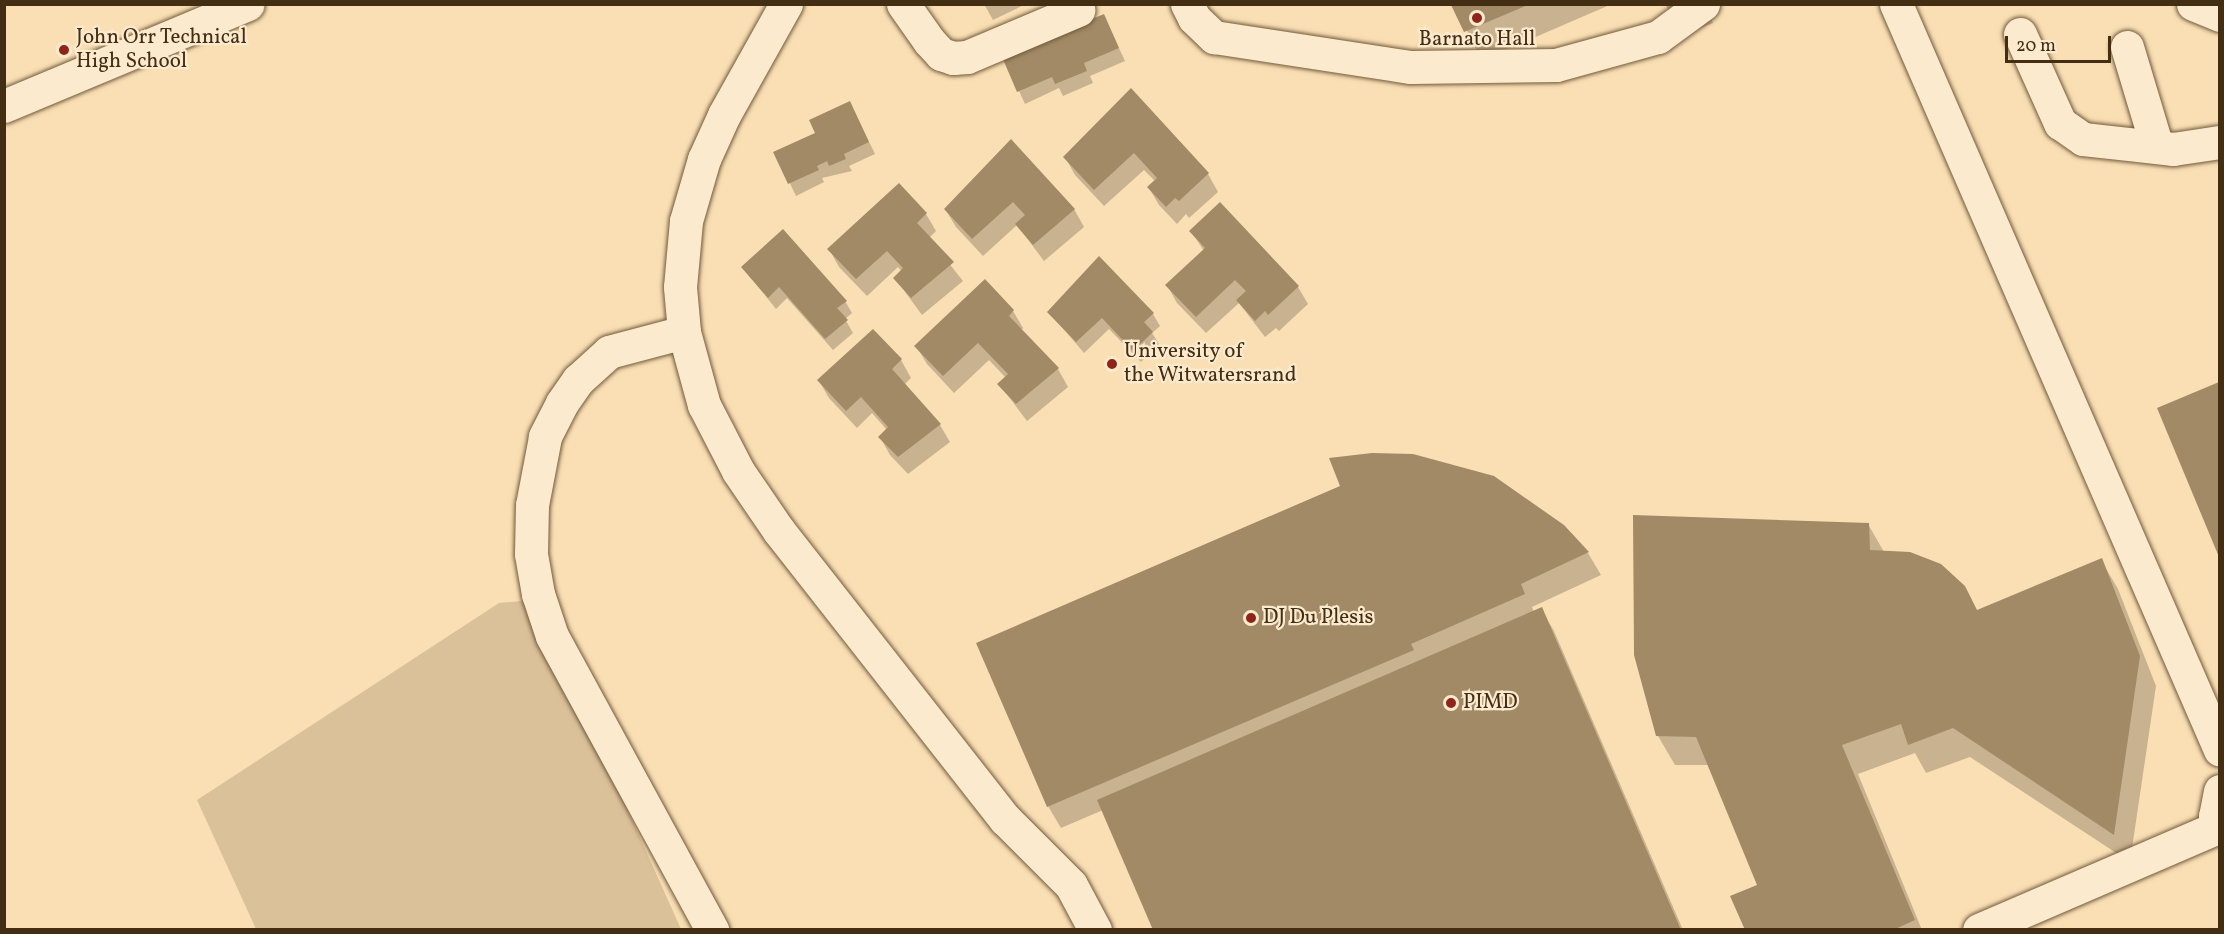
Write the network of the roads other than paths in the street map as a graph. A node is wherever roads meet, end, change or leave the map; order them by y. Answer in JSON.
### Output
{"nodes":[{"id":1,"x":248,"y":4,"type":"edge"},
{"id":2,"x":786,"y":4,"type":"edge"},
{"id":3,"x":903,"y":4,"type":"edge"},
{"id":4,"x":1187,"y":4,"type":"edge"},
{"id":5,"x":1703,"y":4,"type":"edge"},
{"id":6,"x":1896,"y":4,"type":"edge"},
{"id":7,"x":2193,"y":4,"type":"edge"},
{"id":8,"x":1078,"y":10,"type":"dead end"},
{"id":9,"x":2220,"y":15,"type":"edge"},
{"id":10,"x":2020,"y":34,"type":"dead end"},
{"id":11,"x":2127,"y":47,"type":"dead end"},
{"id":12,"x":4,"y":106,"type":"edge"},
{"id":13,"x":2220,"y":142,"type":"edge"},
{"id":14,"x":2157,"y":147,"type":"junction"},
{"id":15,"x":684,"y":332,"type":"junction"},
{"id":16,"x":2220,"y":750,"type":"edge"},
{"id":17,"x":2220,"y":791,"type":"edge"},
{"id":18,"x":2220,"y":825,"type":"edge"},
{"id":19,"x":712,"y":930,"type":"edge"},
{"id":20,"x":1095,"y":930,"type":"edge"},
{"id":21,"x":1979,"y":930,"type":"edge"}],
"edges":[{"from":1,"to":12,"type":"lane"},
{"from":2,"to":15,"type":"lane"},
{"from":3,"to":8,"type":"lane"},
{"from":4,"to":5,"type":"lane"},
{"from":6,"to":16,"type":"lane"},
{"from":7,"to":9,"type":"lane"},
{"from":10,"to":14,"type":"lane"},
{"from":11,"to":14,"type":"lane"},
{"from":13,"to":14,"type":"lane"},
{"from":15,"to":19,"type":"lane"},
{"from":15,"to":20,"type":"lane"},
{"from":17,"to":18,"type":"lane"},
{"from":18,"to":21,"type":"lane"}]}
